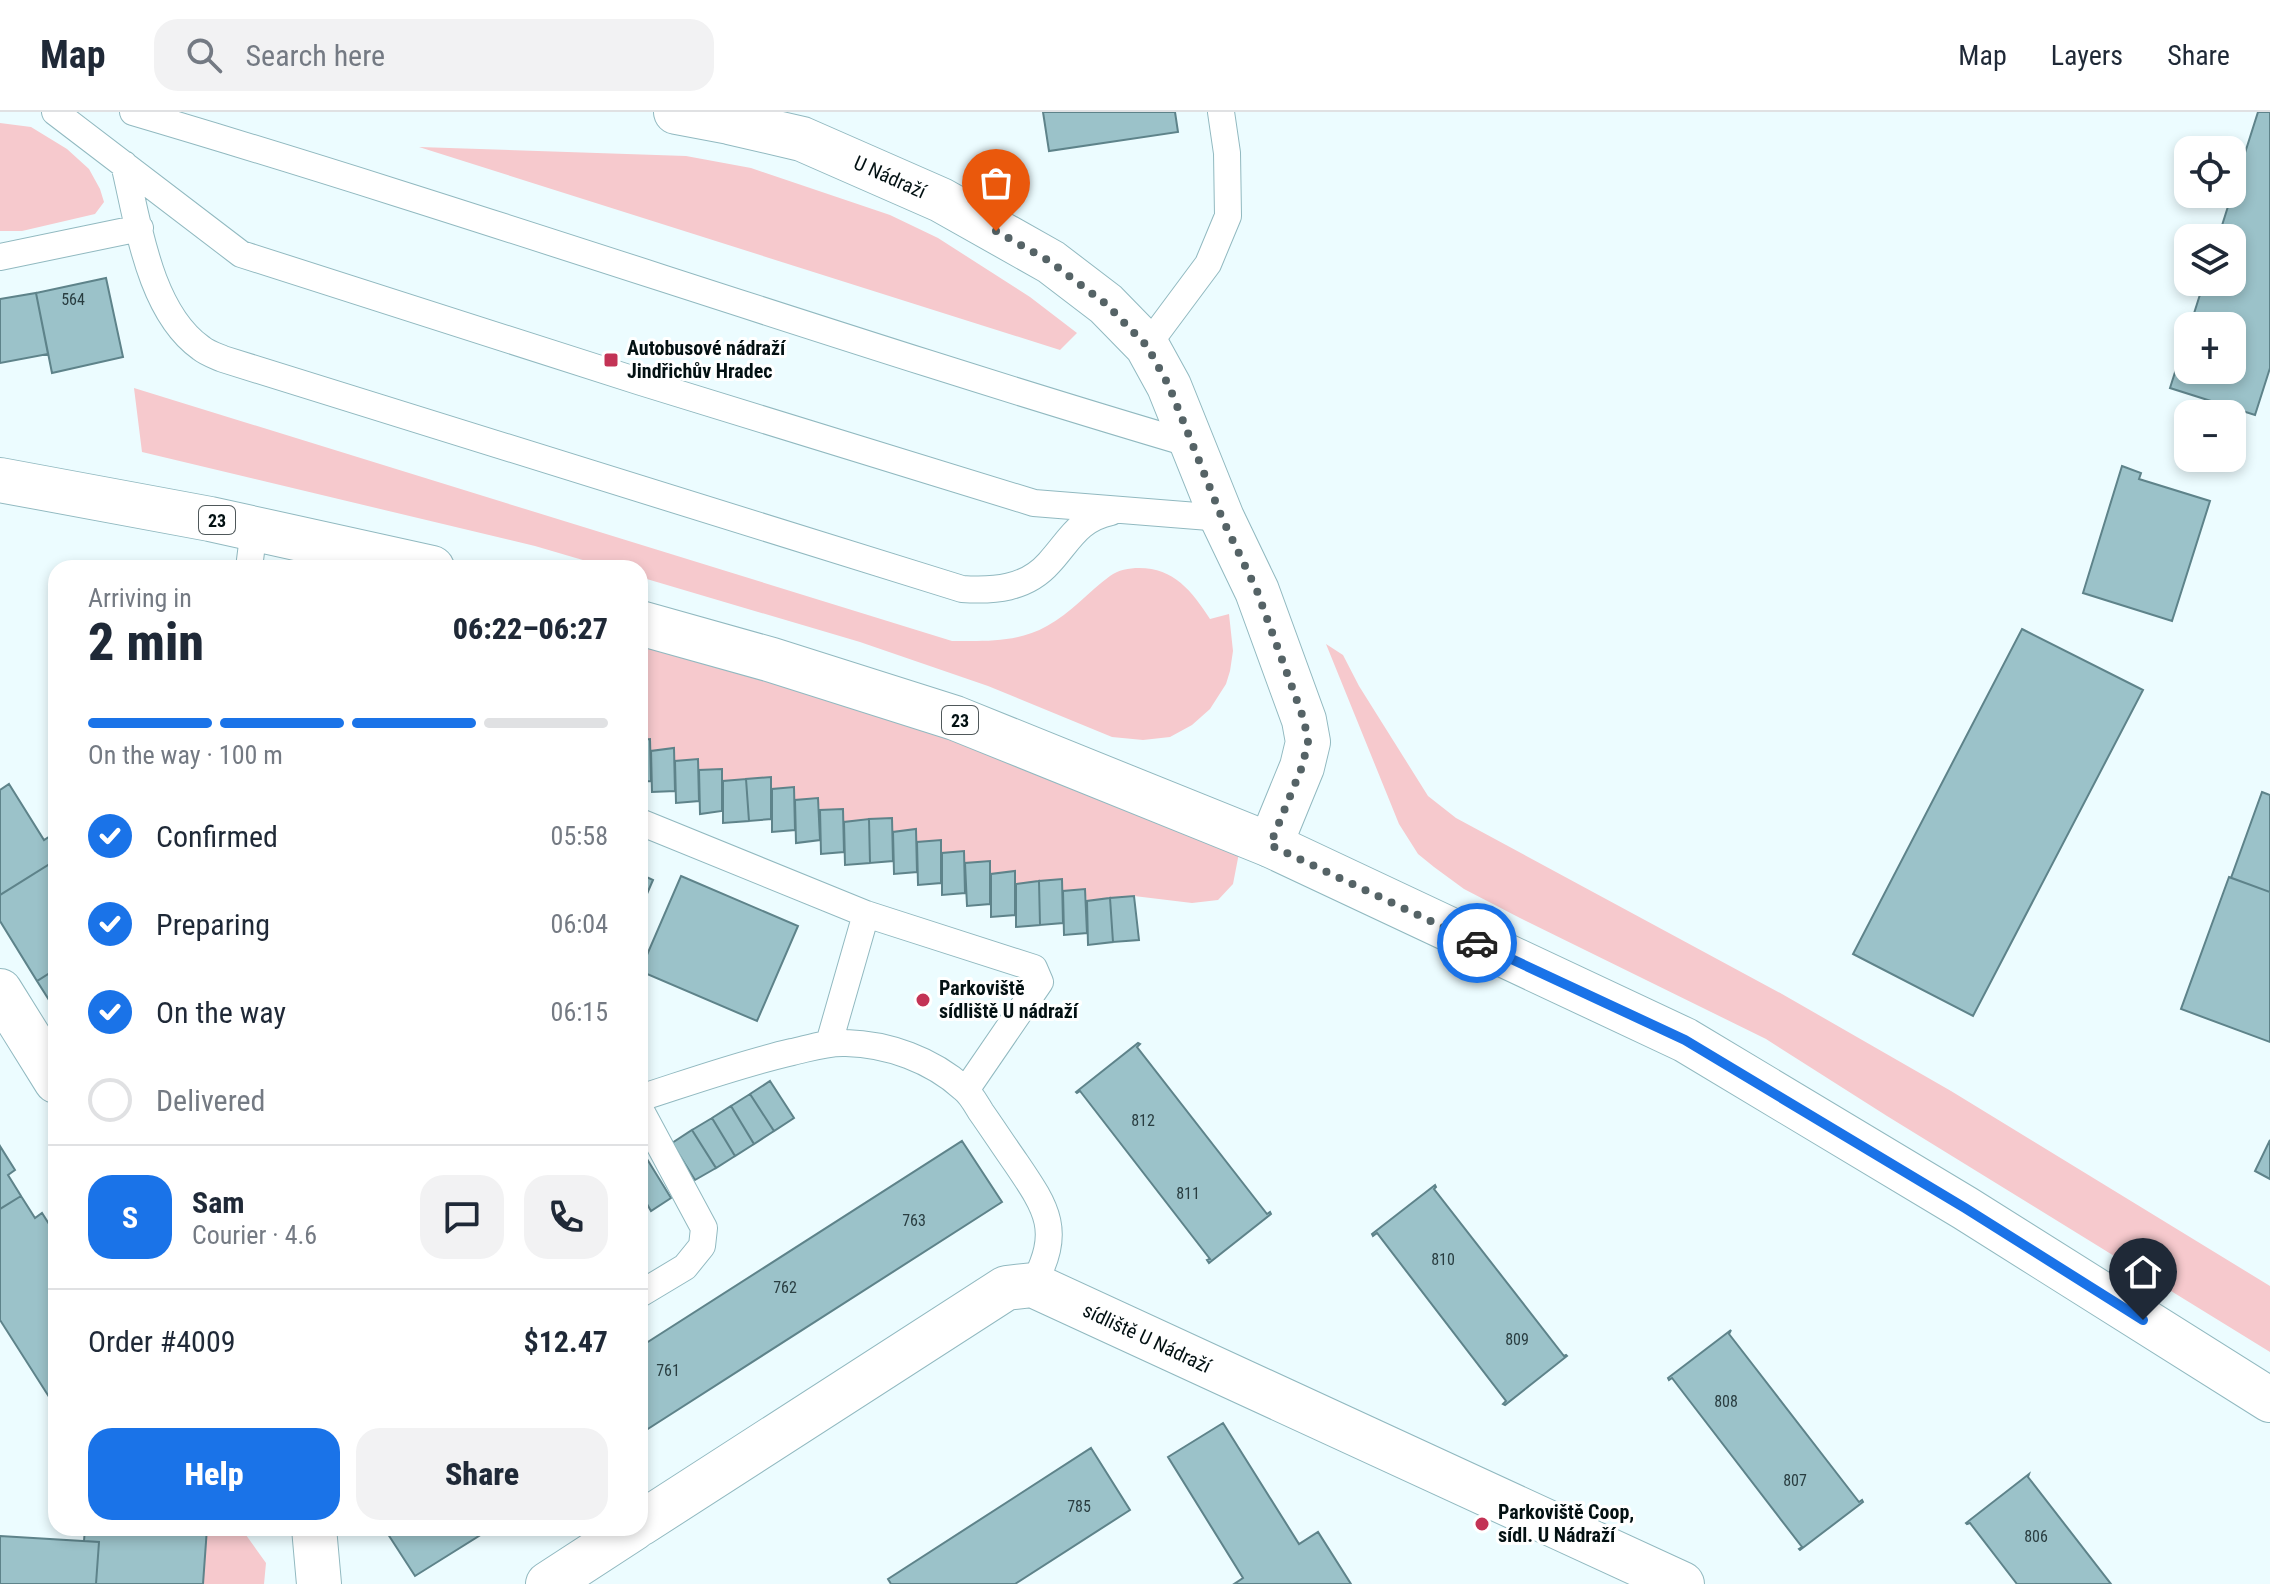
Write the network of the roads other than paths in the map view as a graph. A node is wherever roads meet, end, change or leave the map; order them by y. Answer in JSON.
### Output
{"nodes":[{"id":1,"x":55,"y":112,"type":"edge"},
{"id":2,"x":133,"y":112,"type":"edge"},
{"id":3,"x":676,"y":112,"type":"edge"},
{"id":4,"x":1221,"y":112,"type":"edge"},
{"id":5,"x":124,"y":164,"type":"junction"},
{"id":6,"x":140,"y":228,"type":"junction"},
{"id":7,"x":0,"y":257,"type":"edge"},
{"id":8,"x":1147,"y":346,"type":"junction"},
{"id":9,"x":1194,"y":445,"type":"junction"},
{"id":10,"x":0,"y":480,"type":"edge"},
{"id":11,"x":1124,"y":510,"type":"junction"},
{"id":12,"x":1222,"y":518,"type":"junction"},
{"id":13,"x":252,"y":548,"type":"edge"},
{"id":14,"x":360,"y":560,"type":"edge"},
{"id":15,"x":648,"y":625,"type":"edge"},
{"id":16,"x":648,"y":825,"type":"edge"},
{"id":17,"x":1270,"y":845,"type":"junction"},
{"id":18,"x":866,"y":914,"type":"junction"},
{"id":19,"x":0,"y":991,"type":"edge"},
{"id":20,"x":829,"y":1043,"type":"junction"},
{"id":21,"x":48,"y":1068,"type":"edge"},
{"id":22,"x":966,"y":1090,"type":"junction"},
{"id":23,"x":648,"y":1095,"type":"edge"},
{"id":24,"x":648,"y":1124,"type":"edge"},
{"id":25,"x":1033,"y":1285,"type":"junction"},
{"id":26,"x":648,"y":1289,"type":"edge"},
{"id":27,"x":2270,"y":1400,"type":"edge"},
{"id":28,"x":648,"y":1519,"type":"edge"},
{"id":29,"x":315,"y":1536,"type":"edge"},
{"id":30,"x":622,"y":1536,"type":"edge"},
{"id":31,"x":319,"y":1584,"type":"edge"},
{"id":32,"x":548,"y":1584,"type":"edge"},
{"id":33,"x":1682,"y":1584,"type":"edge"}],
"edges":[{"from":1,"to":5,"type":"lane"},
{"from":2,"to":9,"type":"lane"},
{"from":3,"to":8,"type":"street","name":"U Nádraží"},
{"from":4,"to":8,"type":"lane"},
{"from":5,"to":6,"type":"lane"},
{"from":5,"to":11,"type":"lane"},
{"from":6,"to":7,"type":"lane"},
{"from":6,"to":11,"type":"lane"},
{"from":8,"to":9,"type":"street","name":"U Nádraží"},
{"from":9,"to":12,"type":"street","name":"U Nádraží"},
{"from":10,"to":13,"type":"street","number":"23"},
{"from":11,"to":12,"type":"lane"},
{"from":12,"to":17,"type":"street","name":"U Nádraží"},
{"from":13,"to":14,"type":"street","number":"23"},
{"from":15,"to":17,"type":"street","number":"23"},
{"from":16,"to":18,"type":"lane"},
{"from":17,"to":27,"type":"street","number":"23"},
{"from":18,"to":20,"type":"lane"},
{"from":18,"to":22,"type":"lane"},
{"from":19,"to":21,"type":"street"},
{"from":20,"to":22,"type":"lane"},
{"from":20,"to":23,"type":"lane"},
{"from":22,"to":25,"type":"lane"},
{"from":24,"to":26,"type":"lane"},
{"from":25,"to":28,"type":"street"},
{"from":25,"to":33,"type":"street","name":"sídliště U Nádraží"},
{"from":29,"to":31,"type":"street"},
{"from":30,"to":32,"type":"street"}]}
